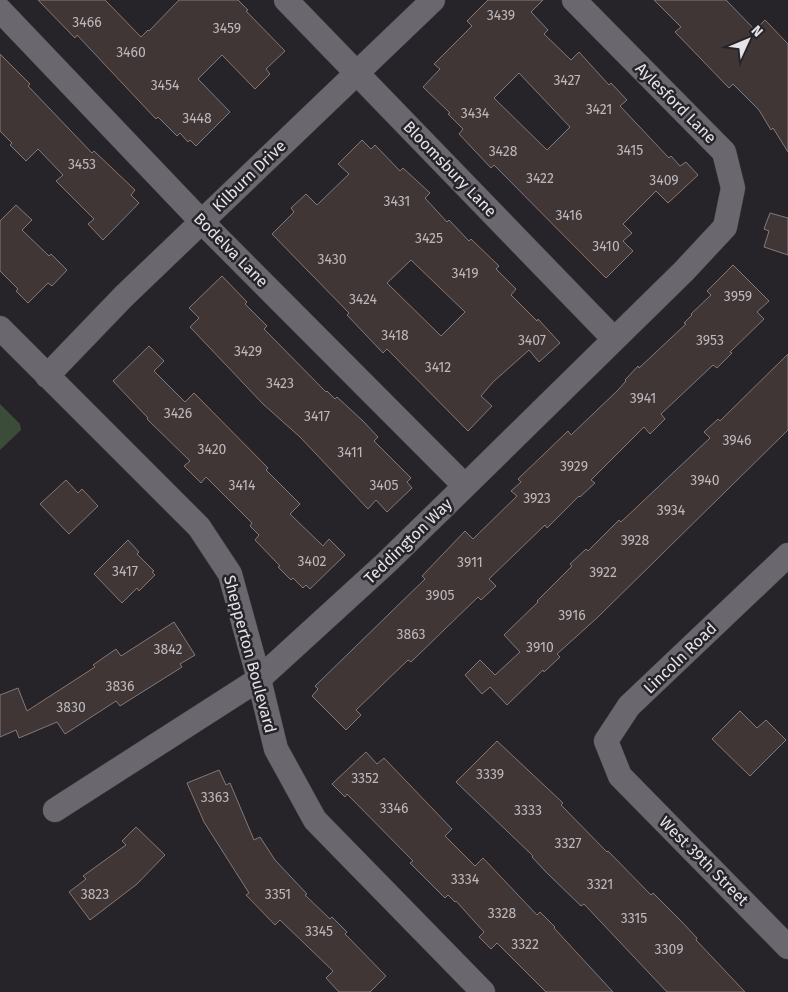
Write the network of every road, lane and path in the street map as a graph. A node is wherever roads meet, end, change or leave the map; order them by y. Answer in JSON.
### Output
{"nodes":[{"id":1,"x":286,"y":0,"type":"edge"},
{"id":2,"x":433,"y":0,"type":"edge"},
{"id":3,"x":574,"y":0,"type":"edge"},
{"id":4,"x":0,"y":10,"type":"edge"},
{"id":5,"x":357,"y":73,"type":"junction"},
{"id":6,"x":202,"y":222,"type":"junction"},
{"id":7,"x":725,"y":227,"type":"joint"},
{"id":8,"x":0,"y":328,"type":"edge"},
{"id":9,"x":614,"y":339,"type":"junction"},
{"id":10,"x":47,"y":376,"type":"junction"},
{"id":11,"x":466,"y":486,"type":"junction"},
{"id":12,"x":788,"y":555,"type":"edge"},
{"id":13,"x":259,"y":680,"type":"junction"},
{"id":14,"x":620,"y":776,"type":"joint"},
{"id":15,"x":54,"y":810,"type":"dead end"},
{"id":16,"x":788,"y":947,"type":"edge"},
{"id":17,"x":483,"y":992,"type":"edge"}],
"edges":[{"from":1,"to":5,"type":"street","name":"Bloomsbury Lane"},
{"from":2,"to":5,"type":"street","name":"Kilburn Drive"},
{"from":3,"to":7,"type":"street","name":"Aylesford Lane"},
{"from":4,"to":6,"type":"street","name":"Bodelva Lane"},
{"from":5,"to":6,"type":"street","name":"Kilburn Drive"},
{"from":5,"to":9,"type":"street","name":"Bloomsbury Lane"},
{"from":6,"to":10,"type":"street","name":"Kilburn Drive"},
{"from":6,"to":11,"type":"street","name":"Bodelva Lane"},
{"from":7,"to":9,"type":"street","name":"Teddington Way"},
{"from":8,"to":10,"type":"street","name":"Shepperton Boulevard"},
{"from":9,"to":11,"type":"street","name":"Teddington Way"},
{"from":10,"to":13,"type":"street","name":"Shepperton Boulevard"},
{"from":11,"to":13,"type":"street","name":"Teddington Way"},
{"from":12,"to":14,"type":"street","name":"Lincoln Road"},
{"from":13,"to":15,"type":"street","name":"Teddington Way"},
{"from":13,"to":17,"type":"street","name":"Shepperton Boulevard"},
{"from":14,"to":16,"type":"street","name":"West 39th Street"}]}
